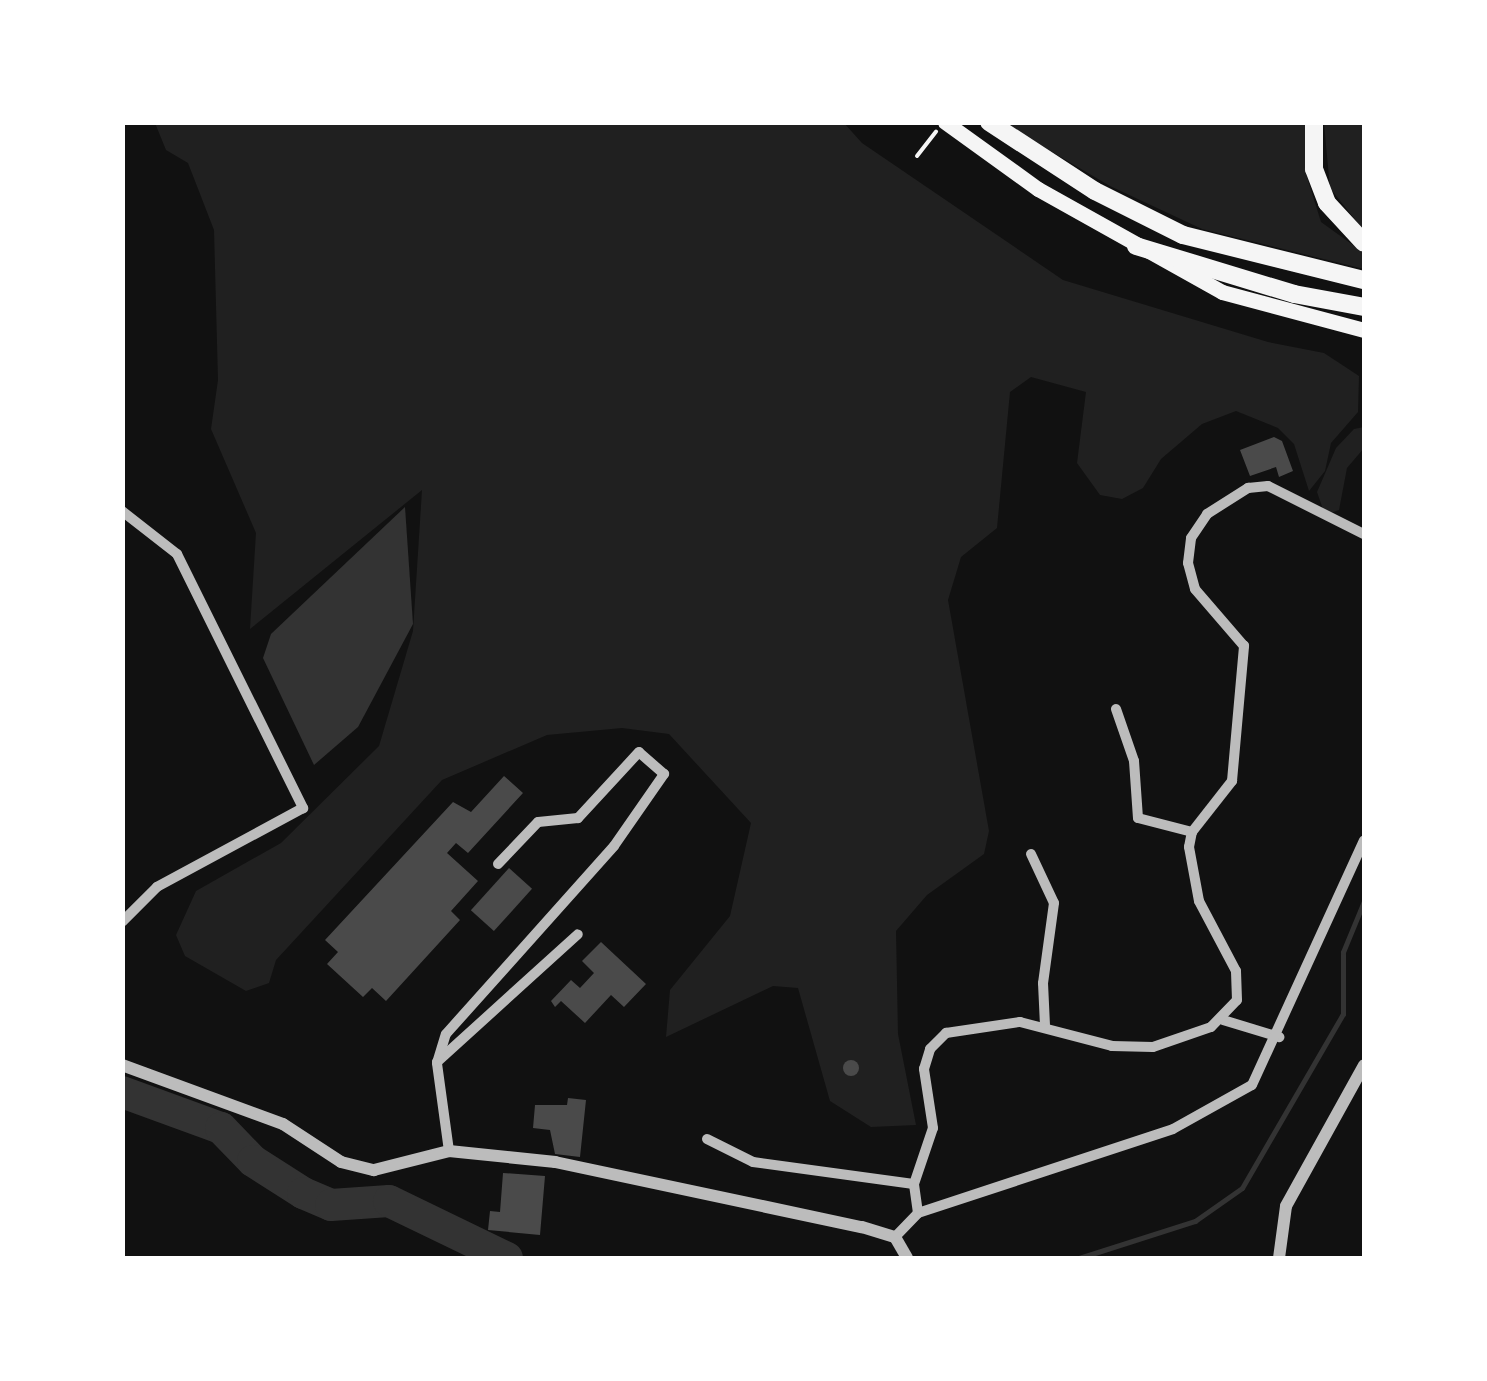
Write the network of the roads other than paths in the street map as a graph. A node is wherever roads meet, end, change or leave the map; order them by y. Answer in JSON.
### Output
{"nodes":[{"id":1,"x":945,"y":122,"type":"edge"},
{"id":2,"x":989,"y":122,"type":"edge"},
{"id":3,"x":1314,"y":122,"type":"edge"},
{"id":4,"x":1364,"y":242,"type":"edge"},
{"id":5,"x":1136,"y":246,"type":"junction"},
{"id":6,"x":1364,"y":280,"type":"edge"},
{"id":7,"x":1364,"y":307,"type":"edge"},
{"id":8,"x":1364,"y":330,"type":"edge"},
{"id":9,"x":122,"y":512,"type":"edge"},
{"id":10,"x":1364,"y":534,"type":"edge"},
{"id":11,"x":1116,"y":709,"type":"dead end"},
{"id":12,"x":1192,"y":832,"type":"junction"},
{"id":13,"x":1364,"y":840,"type":"edge"},
{"id":14,"x":1031,"y":854,"type":"dead end"},
{"id":15,"x":498,"y":864,"type":"dead end"},
{"id":16,"x":122,"y":922,"type":"edge"},
{"id":17,"x":578,"y":934,"type":"dead end"},
{"id":18,"x":1223,"y":1020,"type":"junction"},
{"id":19,"x":1045,"y":1026,"type":"junction"},
{"id":20,"x":1279,"y":1037,"type":"junction"},
{"id":21,"x":436,"y":1063,"type":"junction"},
{"id":22,"x":122,"y":1065,"type":"edge"},
{"id":23,"x":1364,"y":1065,"type":"edge"},
{"id":24,"x":706,"y":1139,"type":"dead end"},
{"id":25,"x":449,"y":1151,"type":"junction"},
{"id":26,"x":914,"y":1184,"type":"junction"},
{"id":27,"x":918,"y":1213,"type":"junction"},
{"id":28,"x":894,"y":1237,"type":"junction"},
{"id":29,"x":907,"y":1258,"type":"edge"},
{"id":30,"x":1279,"y":1258,"type":"edge"}],
"edges":[{"from":1,"to":5,"type":"main road"},
{"from":2,"to":6,"type":"highway"},
{"from":3,"to":4,"type":"highway"},
{"from":5,"to":7,"type":"highway"},
{"from":5,"to":8,"type":"main road"},
{"from":9,"to":16,"type":"street"},
{"from":10,"to":12,"type":"street"},
{"from":11,"to":12,"type":"street"},
{"from":12,"to":18,"type":"street"},
{"from":13,"to":20,"type":"street"},
{"from":14,"to":19,"type":"street"},
{"from":15,"to":21,"type":"street"},
{"from":17,"to":21,"type":"street"},
{"from":18,"to":19,"type":"street"},
{"from":18,"to":20,"type":"street"},
{"from":19,"to":26,"type":"street"},
{"from":20,"to":27,"type":"street"},
{"from":21,"to":25,"type":"street"},
{"from":22,"to":25,"type":"street"},
{"from":23,"to":30,"type":"street"},
{"from":24,"to":26,"type":"street"},
{"from":25,"to":28,"type":"street"},
{"from":26,"to":27,"type":"street"},
{"from":27,"to":28,"type":"street"},
{"from":28,"to":29,"type":"street"}]}
